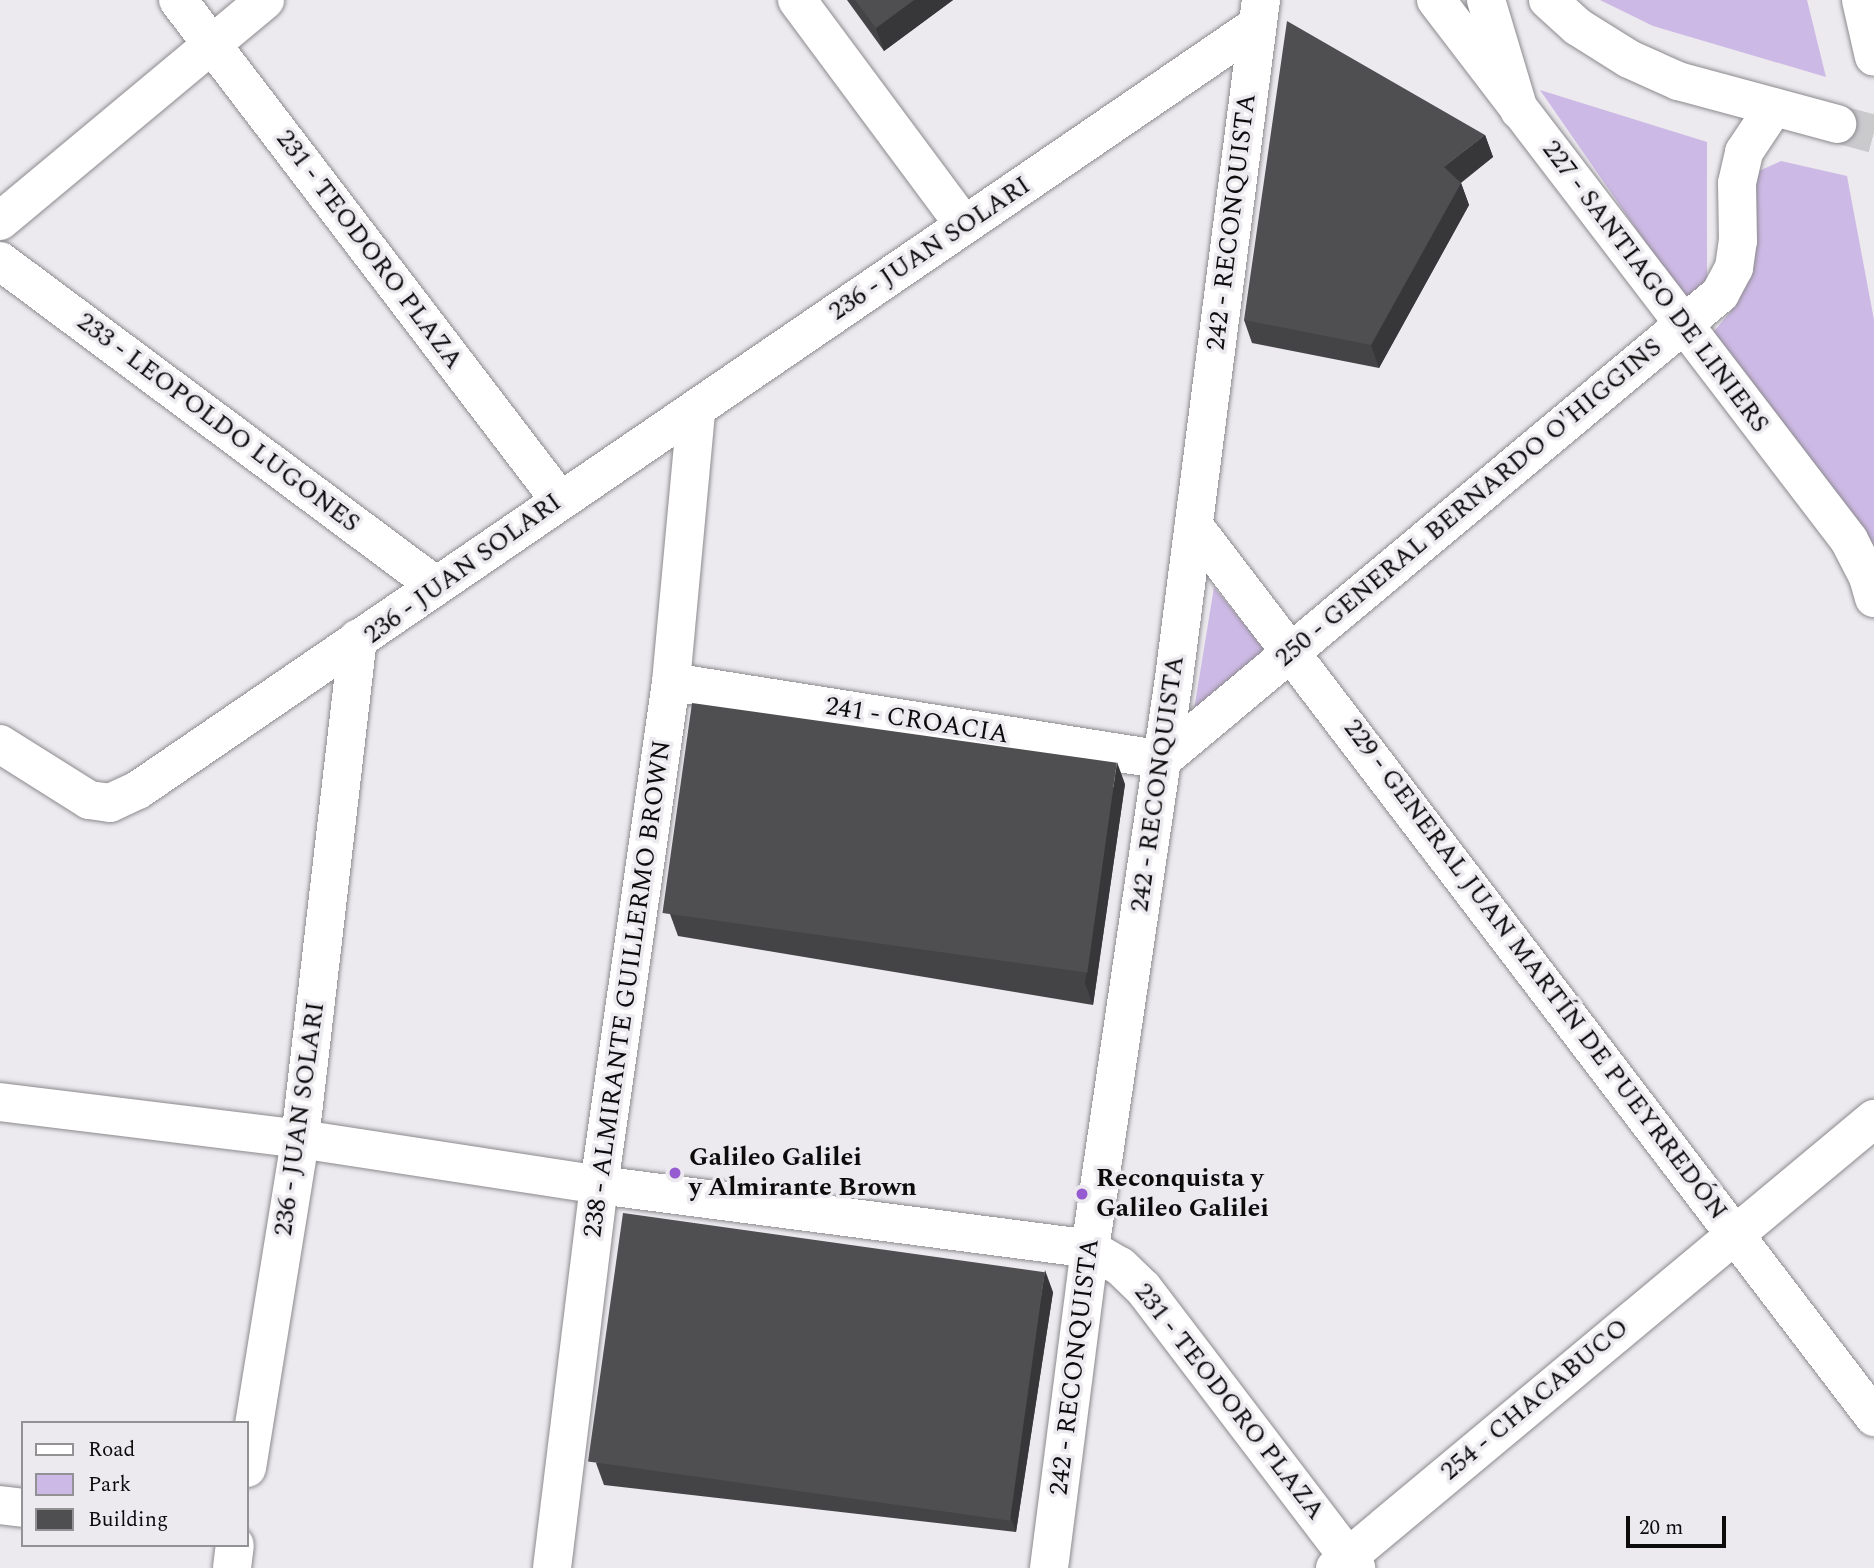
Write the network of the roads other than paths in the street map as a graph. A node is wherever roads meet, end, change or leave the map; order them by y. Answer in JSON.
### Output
{"nodes":[{"id":1,"x":178,"y":0,"type":"edge"},
{"id":2,"x":265,"y":0,"type":"edge"},
{"id":3,"x":797,"y":0,"type":"edge"},
{"id":4,"x":1436,"y":0,"type":"edge"},
{"id":5,"x":1486,"y":0,"type":"edge"},
{"id":6,"x":1548,"y":0,"type":"edge"},
{"id":7,"x":1861,"y":0,"type":"edge"},
{"id":8,"x":1259,"y":13,"type":"edge"},
{"id":9,"x":212,"y":44,"type":"junction"},
{"id":10,"x":1874,"y":57,"type":"edge"},
{"id":11,"x":1774,"y":107,"type":"junction"},
{"id":12,"x":1519,"y":110,"type":"junction"},
{"id":13,"x":1837,"y":124,"type":"tunnel mouth"},
{"id":14,"x":0,"y":221,"type":"edge"},
{"id":15,"x":964,"y":225,"type":"junction"},
{"id":16,"x":0,"y":261,"type":"edge"},
{"id":17,"x":1684,"y":325,"type":"junction"},
{"id":18,"x":696,"y":410,"type":"junction"},
{"id":19,"x":559,"y":499,"type":"junction"},
{"id":20,"x":1194,"y":526,"type":"junction"},
{"id":21,"x":435,"y":585,"type":"junction"},
{"id":22,"x":1871,"y":588,"type":"edge"},
{"id":23,"x":358,"y":638,"type":"junction"},
{"id":24,"x":1291,"y":650,"type":"junction"},
{"id":25,"x":671,"y":682,"type":"junction"},
{"id":26,"x":0,"y":744,"type":"edge"},
{"id":27,"x":1162,"y":760,"type":"junction"},
{"id":28,"x":0,"y":1102,"type":"edge"},
{"id":29,"x":1874,"y":1119,"type":"edge"},
{"id":30,"x":300,"y":1139,"type":"junction"},
{"id":31,"x":599,"y":1185,"type":"junction"},
{"id":32,"x":1735,"y":1233,"type":"junction"},
{"id":33,"x":1090,"y":1249,"type":"junction"},
{"id":34,"x":1874,"y":1417,"type":"edge"},
{"id":35,"x":248,"y":1462,"type":"edge"},
{"id":36,"x":0,"y":1505,"type":"edge"},
{"id":37,"x":21,"y":1508,"type":"edge"},
{"id":38,"x":235,"y":1547,"type":"edge"},
{"id":39,"x":1346,"y":1564,"type":"edge"},
{"id":40,"x":232,"y":1568,"type":"edge"},
{"id":41,"x":552,"y":1568,"type":"edge"},
{"id":42,"x":1049,"y":1568,"type":"edge"}],
"edges":[{"from":1,"to":9,"type":"main road","name":"231 - TEODORO PLAZA"},
{"from":2,"to":9,"type":"main road"},
{"from":3,"to":15,"type":"main road"},
{"from":4,"to":12,"type":"main road","name":"227 - SANTIAGO DE LINIERS"},
{"from":5,"to":12,"type":"main road"},
{"from":6,"to":11,"type":"main road"},
{"from":7,"to":10,"type":"main road"},
{"from":8,"to":15,"type":"main road","name":"236 - JUAN SOLARI"},
{"from":8,"to":20,"type":"main road","name":"242 - RECONQUISTA"},
{"from":9,"to":14,"type":"main road"},
{"from":9,"to":19,"type":"main road","name":"231 - TEODORO PLAZA"},
{"from":11,"to":13,"type":"main road"},
{"from":11,"to":17,"type":"main road","name":"250 - GENERAL BERNARDO O'HIGGINS"},
{"from":12,"to":17,"type":"main road","name":"227 - SANTIAGO DE LINIERS"},
{"from":15,"to":18,"type":"main road","name":"236 - JUAN SOLARI"},
{"from":16,"to":21,"type":"main road","name":"233 - LEOPOLDO LUGONES"},
{"from":17,"to":22,"type":"main road","name":"227 - SANTIAGO DE LINIERS"},
{"from":17,"to":24,"type":"main road","name":"250 - GENERAL BERNARDO O'HIGGINS"},
{"from":18,"to":19,"type":"main road","name":"236 - JUAN SOLARI"},
{"from":18,"to":25,"type":"main road","name":"238 - ALMIRANTE GUILLERMO BROWN"},
{"from":19,"to":21,"type":"main road","name":"236 - JUAN SOLARI"},
{"from":20,"to":24,"type":"main road","name":"229 - GENERAL JUAN MARTÍN DE PUEYRREDÓN"},
{"from":20,"to":27,"type":"main road","name":"242 - RECONQUISTA"},
{"from":21,"to":23,"type":"main road","name":"236 - JUAN SOLARI"},
{"from":23,"to":26,"type":"main road"},
{"from":23,"to":30,"type":"main road","name":"236 - JUAN SOLARI"},
{"from":24,"to":27,"type":"main road","name":"250 - GENERAL BERNARDO O'HIGGINS"},
{"from":24,"to":32,"type":"main road","name":"229 - GENERAL JUAN MARTÍN DE PUEYRREDÓN"},
{"from":25,"to":27,"type":"main road","name":"241 - CROACIA"},
{"from":25,"to":31,"type":"main road","name":"238 - ALMIRANTE GUILLERMO BROWN"},
{"from":27,"to":33,"type":"main road","name":"242 - RECONQUISTA"},
{"from":28,"to":30,"type":"main road"},
{"from":29,"to":32,"type":"main road","name":"254 - CHACABUCO"},
{"from":30,"to":31,"type":"main road"},
{"from":30,"to":35,"type":"main road","name":"236 - JUAN SOLARI"},
{"from":31,"to":33,"type":"main road"},
{"from":31,"to":41,"type":"main road","name":"238 - ALMIRANTE GUILLERMO BROWN"},
{"from":32,"to":34,"type":"main road","name":"229 - GENERAL JUAN MARTÍN DE PUEYRREDÓN"},
{"from":32,"to":39,"type":"main road","name":"254 - CHACABUCO"},
{"from":33,"to":39,"type":"main road","name":"231 - TEODORO PLAZA"},
{"from":33,"to":42,"type":"main road","name":"242 - RECONQUISTA"},
{"from":36,"to":37,"type":"main road"},
{"from":38,"to":40,"type":"main road"}]}
